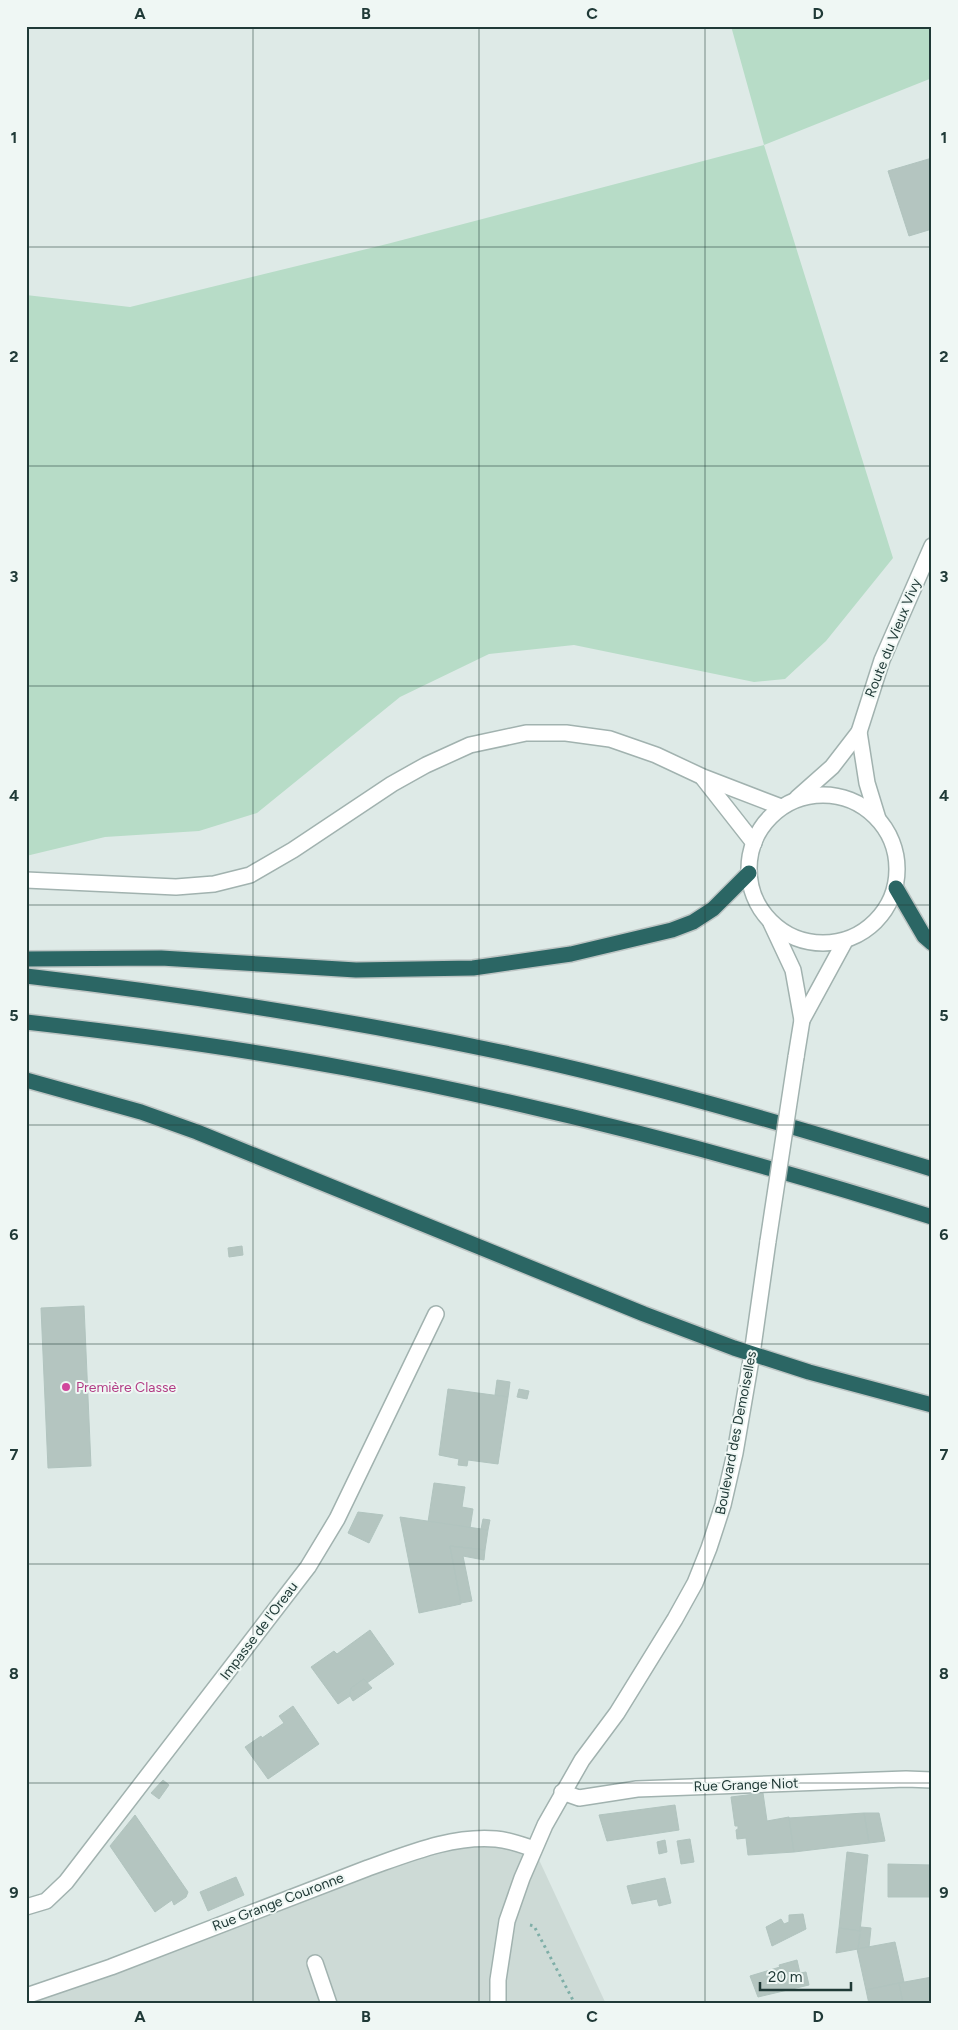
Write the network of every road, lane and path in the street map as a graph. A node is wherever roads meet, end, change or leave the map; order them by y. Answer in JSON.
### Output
{"nodes":[{"id":1,"x":932,"y":546,"type":"edge"},
{"id":2,"x":859,"y":732,"type":"junction"},
{"id":3,"x":702,"y":777,"type":"junction"},
{"id":4,"x":795,"y":800,"type":"junction"},
{"id":5,"x":781,"y":808,"type":"junction"},
{"id":6,"x":878,"y":819,"type":"junction"},
{"id":7,"x":754,"y":843,"type":"junction"},
{"id":8,"x":748,"y":873,"type":"junction"},
{"id":9,"x":26,"y":880,"type":"edge"},
{"id":10,"x":896,"y":888,"type":"junction"},
{"id":11,"x":771,"y":923,"type":"junction"},
{"id":12,"x":845,"y":941,"type":"junction"},
{"id":13,"x":932,"y":943,"type":"edge"},
{"id":14,"x":26,"y":959,"type":"edge"},
{"id":15,"x":26,"y":976,"type":"edge"},
{"id":16,"x":802,"y":1020,"type":"junction"},
{"id":17,"x":26,"y":1022,"type":"edge"},
{"id":18,"x":26,"y":1080,"type":"edge"},
{"id":19,"x":932,"y":1169,"type":"edge"},
{"id":20,"x":932,"y":1217,"type":"edge"},
{"id":21,"x":436,"y":1314,"type":"dead end"},
{"id":22,"x":752,"y":1354,"type":"junction"},
{"id":23,"x":932,"y":1405,"type":"edge"},
{"id":24,"x":932,"y":1780,"type":"edge"},
{"id":25,"x":562,"y":1792,"type":"junction"},
{"id":26,"x":534,"y":1849,"type":"junction"},
{"id":27,"x":26,"y":1907,"type":"edge"},
{"id":28,"x":507,"y":1921,"type":"junction"},
{"id":29,"x":315,"y":1963,"type":"dead end"},
{"id":30,"x":26,"y":1996,"type":"edge"},
{"id":31,"x":329,"y":2004,"type":"edge"},
{"id":32,"x":498,"y":2004,"type":"edge"},
{"id":33,"x":575,"y":2004,"type":"edge"}],
"edges":[{"from":1,"to":2,"type":"street","name":"Route du Vieux Vivy"},
{"from":2,"to":4,"type":"street","name":"Route du Vieux Vivy"},
{"from":2,"to":6,"type":"street","name":"Route du Vieux Vivy"},
{"from":3,"to":5,"type":"street"},
{"from":3,"to":7,"type":"street"},
{"from":3,"to":9,"type":"street"},
{"from":4,"to":5,"type":"street"},
{"from":4,"to":6,"type":"street"},
{"from":5,"to":7,"type":"street"},
{"from":6,"to":10,"type":"street"},
{"from":7,"to":8,"type":"street"},
{"from":8,"to":11,"type":"street"},
{"from":8,"to":14,"type":"highway"},
{"from":10,"to":12,"type":"street"},
{"from":10,"to":13,"type":"highway"},
{"from":11,"to":12,"type":"street"},
{"from":11,"to":16,"type":"street","name":"Boulevard des Demoiselles"},
{"from":12,"to":16,"type":"street","name":"Boulevard des Demoiselles"},
{"from":15,"to":19,"type":"highway"},
{"from":16,"to":22,"type":"street","name":"Boulevard des Demoiselles","bridge":true},
{"from":17,"to":20,"type":"highway"},
{"from":18,"to":22,"type":"highway"},
{"from":21,"to":27,"type":"street","name":"Impasse de l'Oreau"},
{"from":22,"to":23,"type":"highway"},
{"from":22,"to":25,"type":"street","name":"Boulevard des Demoiselles"},
{"from":24,"to":25,"type":"street","name":"Rue Grange Niot"},
{"from":25,"to":26,"type":"street","name":"Boulevard des Demoiselles"},
{"from":26,"to":28,"type":"street","name":"Boulevard des Demoiselles"},
{"from":26,"to":30,"type":"street","name":"Rue Grange Couronne"},
{"from":28,"to":32,"type":"street","name":"Boulevard des Demoiselles"},
{"from":28,"to":33,"type":"path"},
{"from":29,"to":31,"type":"street"}]}
